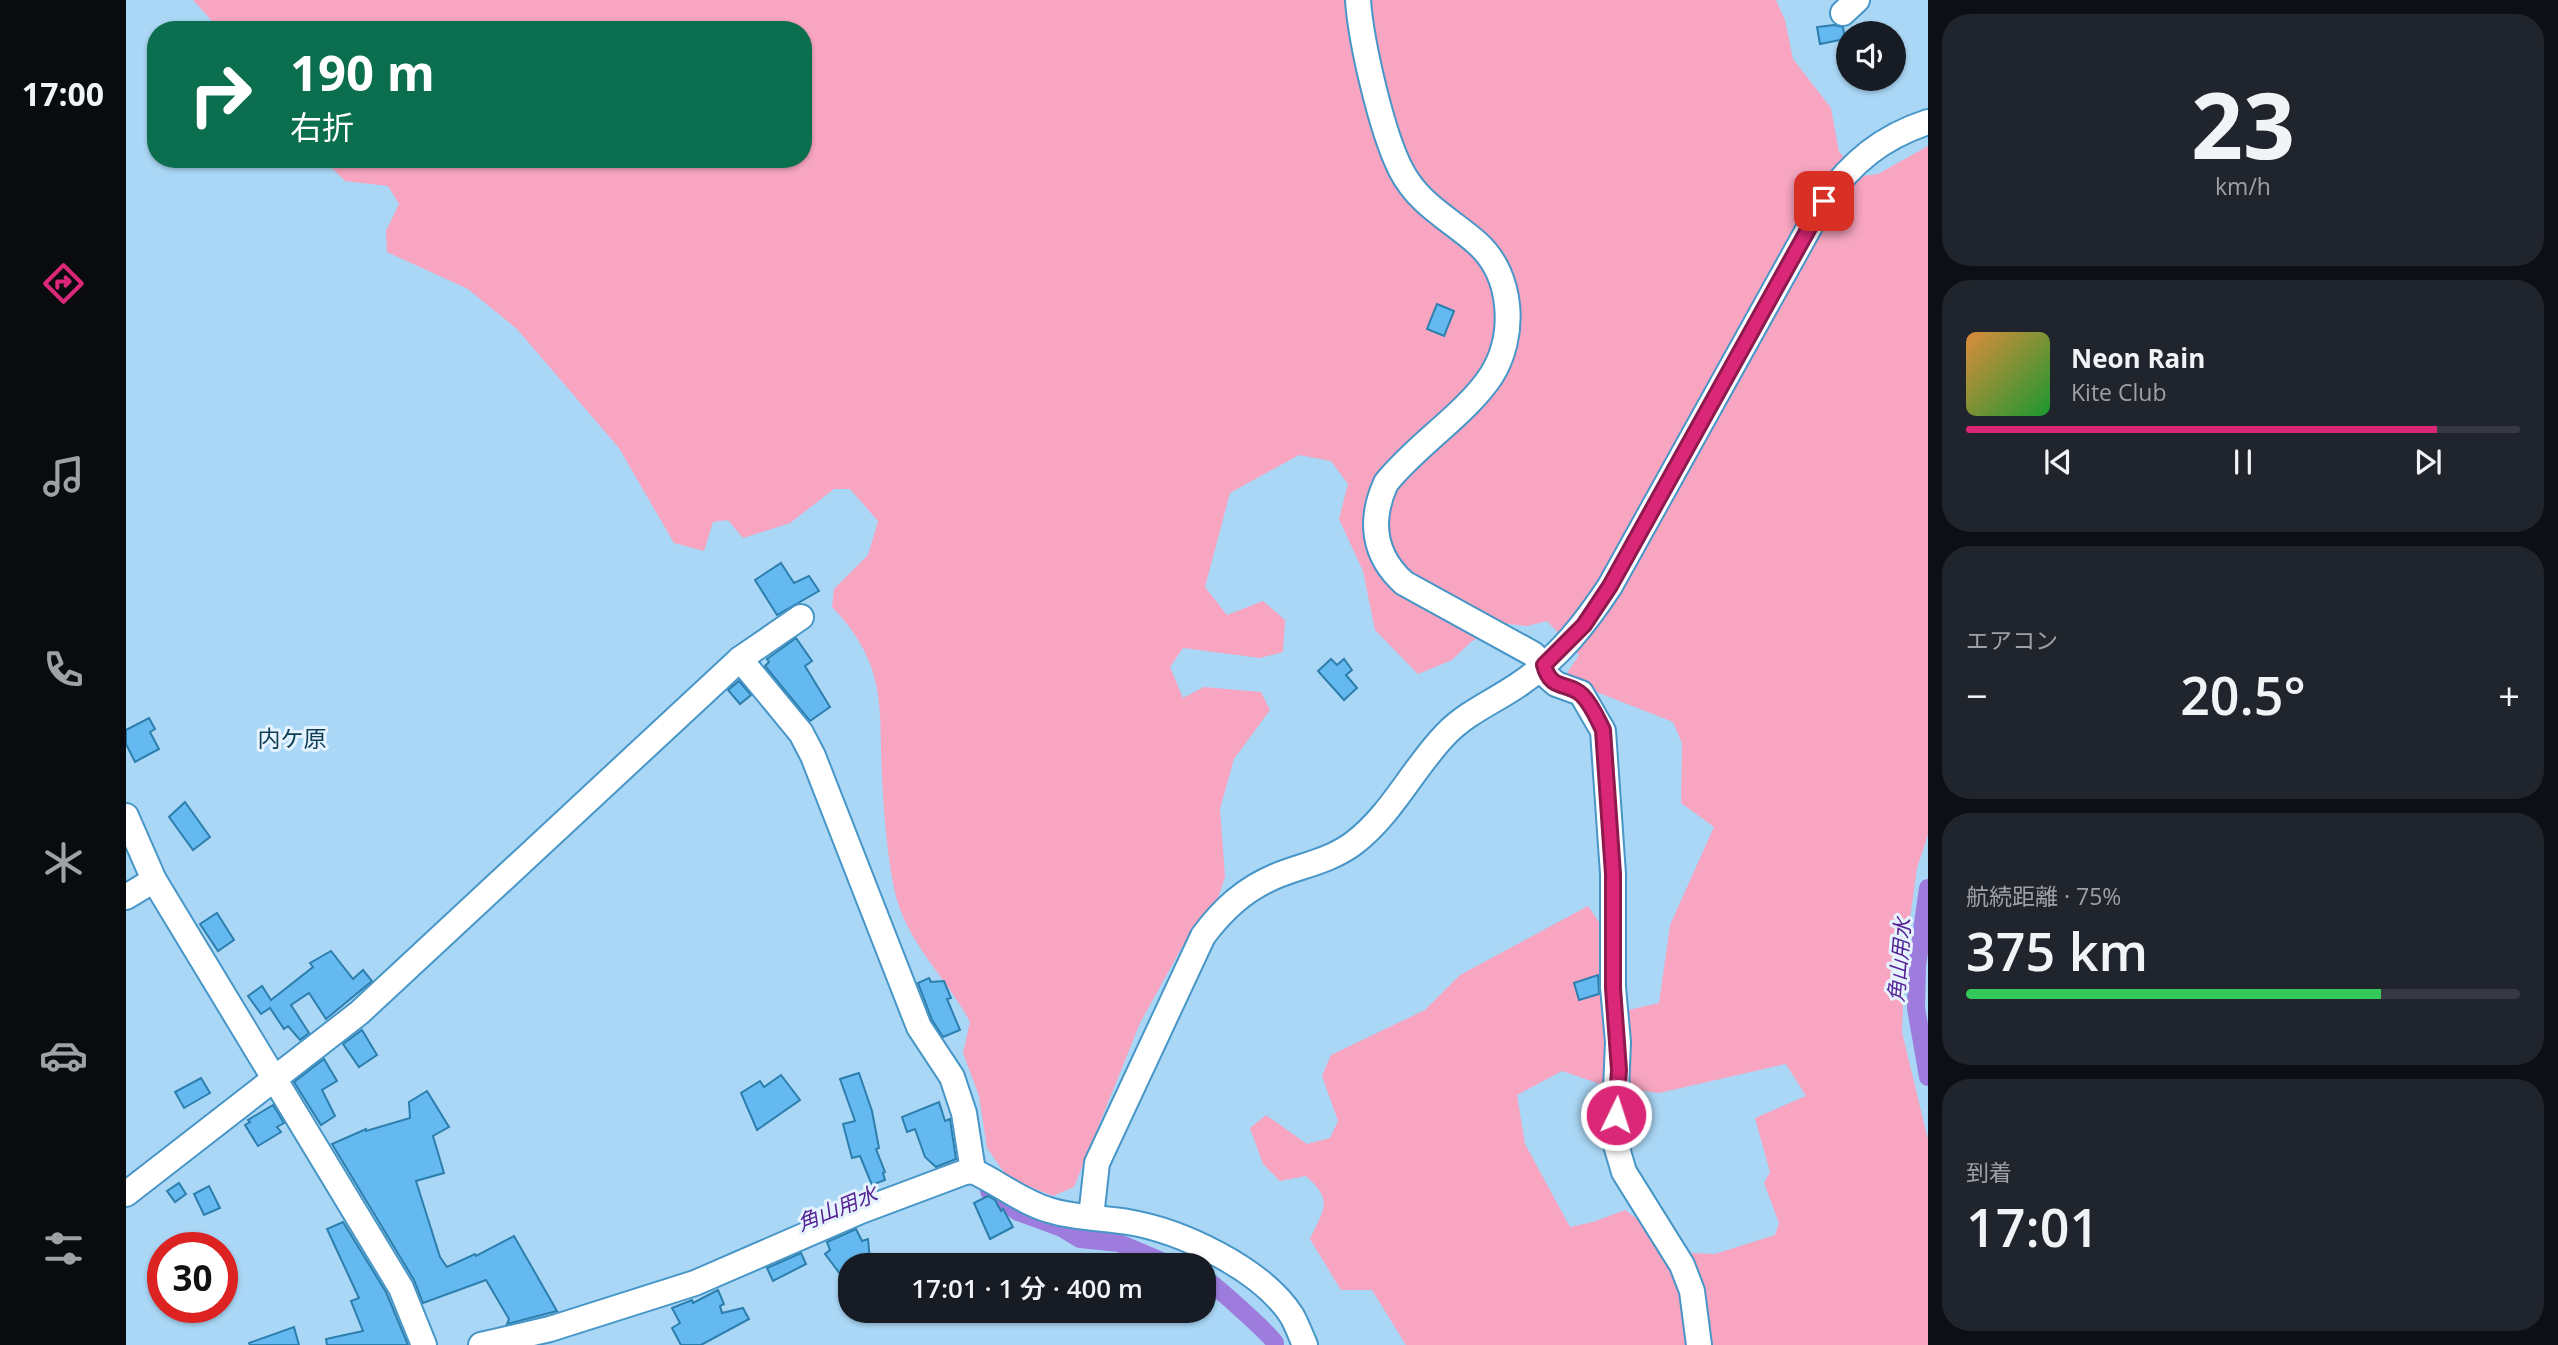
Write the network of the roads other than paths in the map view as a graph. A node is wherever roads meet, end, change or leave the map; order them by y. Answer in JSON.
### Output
{"nodes":[{"id":1,"x":1358,"y":0,"type":"edge"},
{"id":2,"x":1928,"y":122,"type":"edge"},
{"id":3,"x":801,"y":617,"type":"dead end"},
{"id":4,"x":740,"y":659,"type":"junction"},
{"id":5,"x":1544,"y":665,"type":"junction"},
{"id":6,"x":126,"y":816,"type":"edge"},
{"id":7,"x":154,"y":880,"type":"junction"},
{"id":8,"x":126,"y":897,"type":"edge"},
{"id":9,"x":273,"y":1079,"type":"junction"},
{"id":10,"x":973,"y":1171,"type":"junction"},
{"id":11,"x":126,"y":1195,"type":"edge"},
{"id":12,"x":1091,"y":1217,"type":"junction"},
{"id":13,"x":424,"y":1345,"type":"edge"},
{"id":14,"x":481,"y":1345,"type":"edge"},
{"id":15,"x":1305,"y":1345,"type":"edge"},
{"id":16,"x":1699,"y":1345,"type":"edge"}],
"edges":[{"from":1,"to":5,"type":"street"},
{"from":2,"to":5,"type":"street"},
{"from":3,"to":4,"type":"street"},
{"from":4,"to":9,"type":"street"},
{"from":4,"to":10,"type":"street"},
{"from":5,"to":12,"type":"street"},
{"from":5,"to":16,"type":"street"},
{"from":6,"to":7,"type":"street"},
{"from":7,"to":8,"type":"street"},
{"from":7,"to":9,"type":"street"},
{"from":9,"to":11,"type":"street"},
{"from":9,"to":13,"type":"street"},
{"from":10,"to":12,"type":"street"},
{"from":10,"to":14,"type":"street"},
{"from":12,"to":15,"type":"street"}]}
